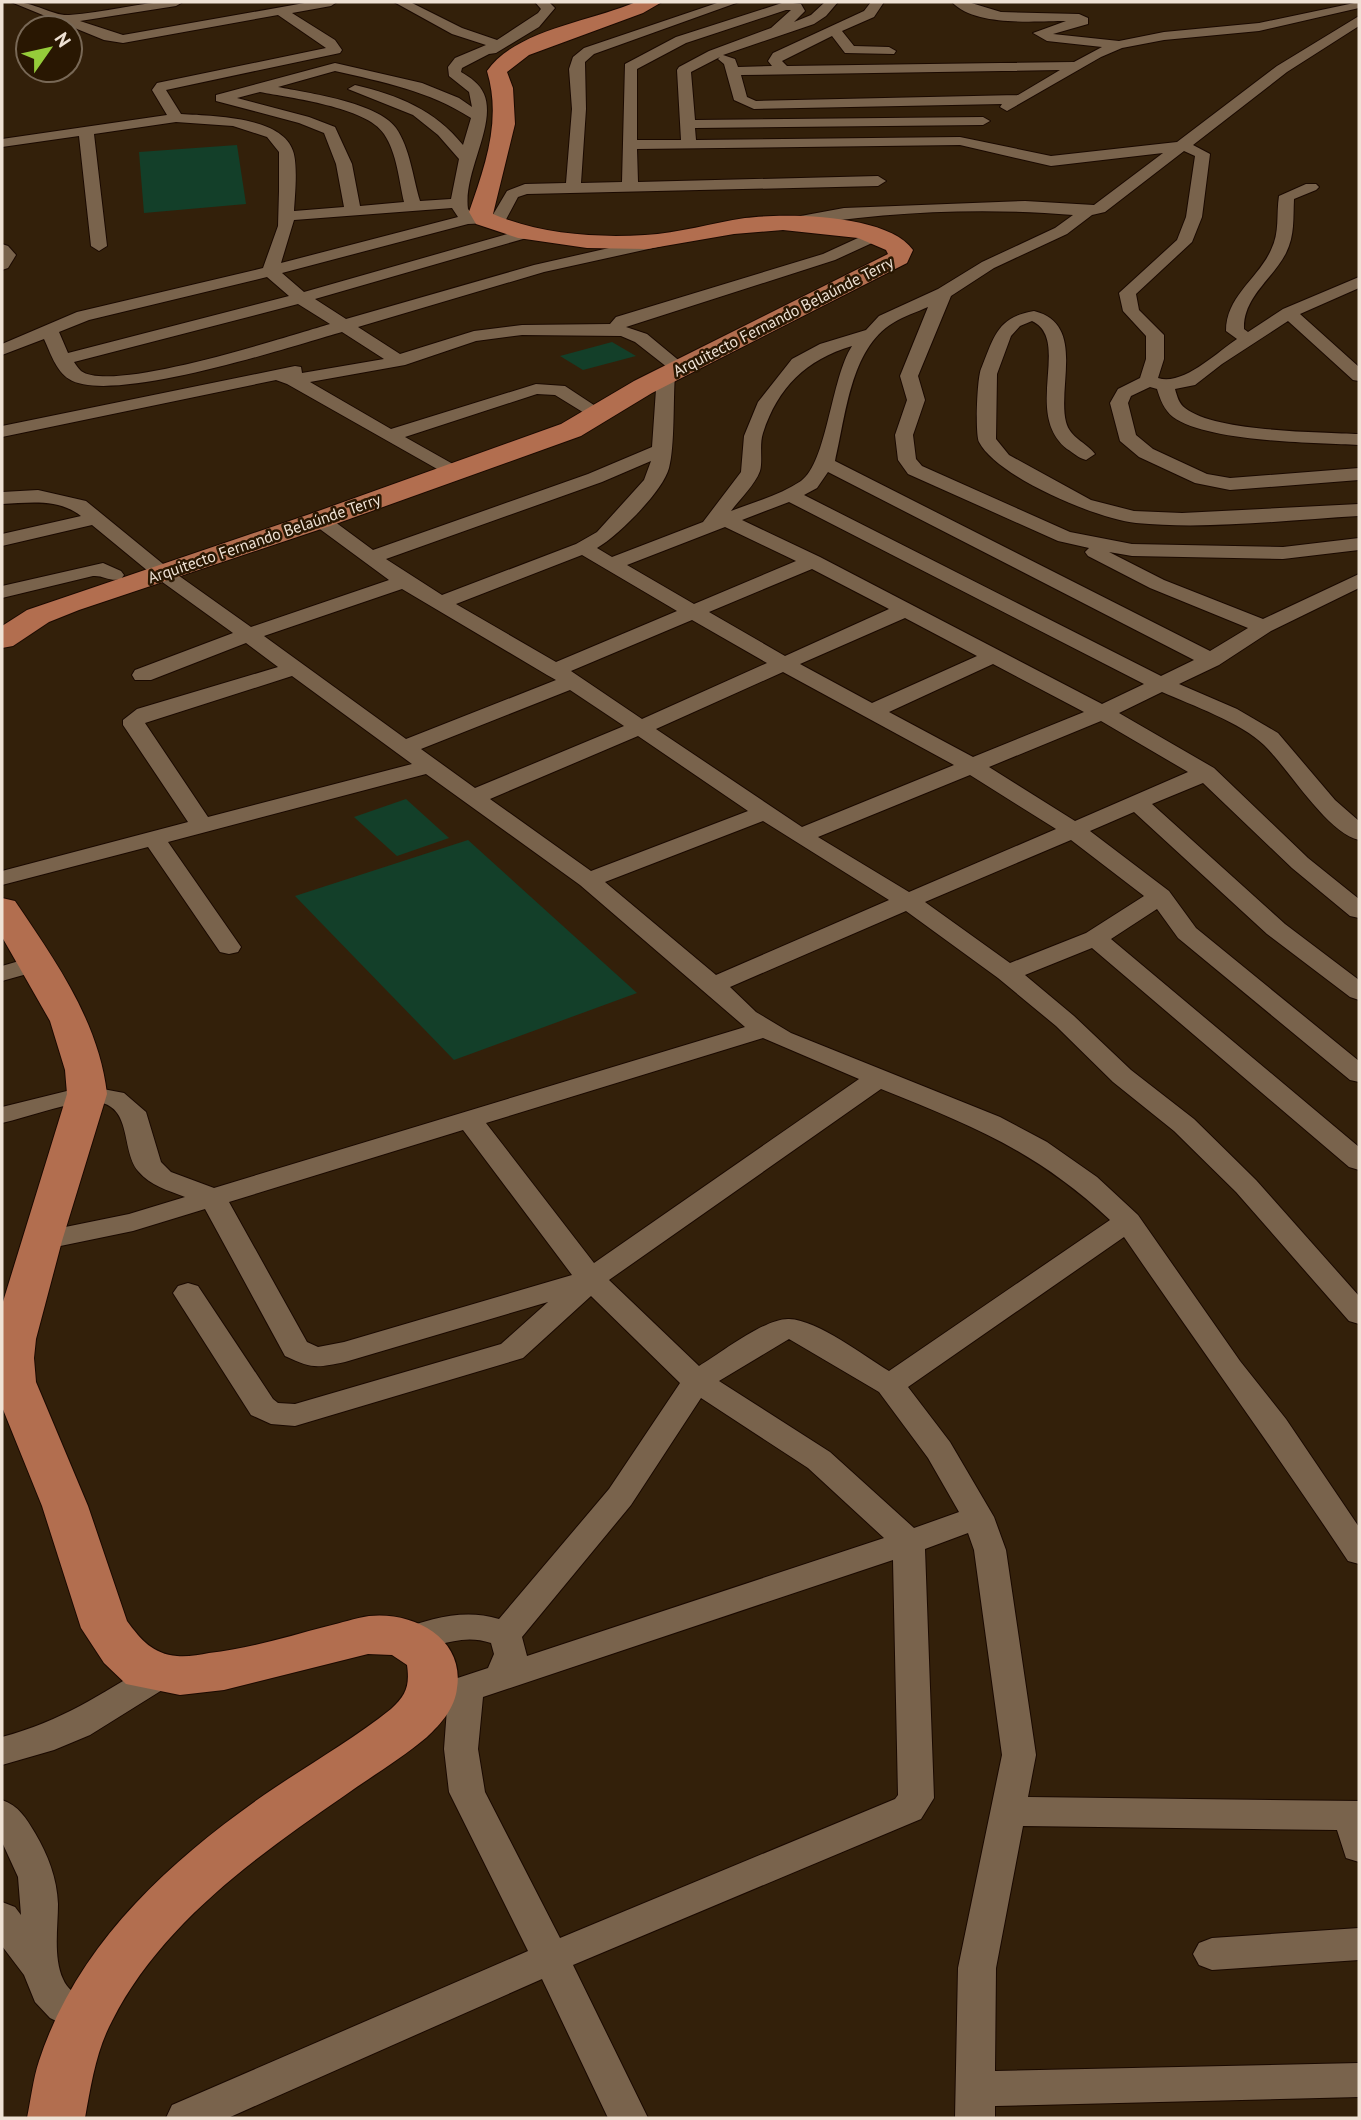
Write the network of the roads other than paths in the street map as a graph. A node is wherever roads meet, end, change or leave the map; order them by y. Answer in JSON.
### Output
{"nodes":[{"id":1,"x":18,"y":2,"type":"edge"},
{"id":2,"x":176,"y":2,"type":"edge"},
{"id":3,"x":331,"y":2,"type":"edge"},
{"id":4,"x":400,"y":2,"type":"edge"},
{"id":5,"x":652,"y":2,"type":"edge"},
{"id":6,"x":732,"y":2,"type":"edge"},
{"id":7,"x":831,"y":2,"type":"edge"},
{"id":8,"x":877,"y":2,"type":"edge"},
{"id":9,"x":957,"y":2,"type":"edge"},
{"id":10,"x":786,"y":4,"type":"edge"},
{"id":11,"x":1359,"y":4,"type":"edge"},
{"id":12,"x":543,"y":8,"type":"edge"},
{"id":13,"x":280,"y":11,"type":"junction"},
{"id":14,"x":48,"y":14,"type":"edge"},
{"id":15,"x":84,"y":17,"type":"edge"},
{"id":16,"x":1359,"y":20,"type":"edge"},
{"id":17,"x":508,"y":21,"type":"dead end"},
{"id":18,"x":482,"y":26,"type":"dead end"},
{"id":19,"x":84,"y":28,"type":"edge"},
{"id":20,"x":457,"y":31,"type":"junction"},
{"id":21,"x":776,"y":31,"type":"junction"},
{"id":22,"x":835,"y":31,"type":"junction"},
{"id":23,"x":497,"y":44,"type":"junction"},
{"id":24,"x":1115,"y":44,"type":"junction"},
{"id":25,"x":1047,"y":50,"type":"dead end"},
{"id":26,"x":1101,"y":50,"type":"junction"},
{"id":27,"x":897,"y":51,"type":"dead end"},
{"id":28,"x":714,"y":54,"type":"junction"},
{"id":29,"x":1077,"y":66,"type":"junction"},
{"id":30,"x":783,"y":70,"type":"junction"},
{"id":31,"x":497,"y":71,"type":"junction"},
{"id":32,"x":732,"y":71,"type":"junction"},
{"id":33,"x":296,"y":76,"type":"junction"},
{"id":34,"x":256,"y":87,"type":"junction"},
{"id":35,"x":1022,"y":99,"type":"junction"},
{"id":36,"x":176,"y":118,"type":"junction"},
{"id":37,"x":480,"y":118,"type":"junction"},
{"id":38,"x":983,"y":121,"type":"junction"},
{"id":39,"x":689,"y":124,"type":"junction"},
{"id":40,"x":388,"y":128,"type":"junction"},
{"id":41,"x":365,"y":129,"type":"dead end"},
{"id":42,"x":336,"y":130,"type":"junction"},
{"id":43,"x":86,"y":131,"type":"junction"},
{"id":44,"x":272,"y":134,"type":"junction"},
{"id":45,"x":960,"y":141,"type":"junction"},
{"id":46,"x":2,"y":143,"type":"edge"},
{"id":47,"x":630,"y":145,"type":"junction"},
{"id":48,"x":690,"y":145,"type":"junction"},
{"id":49,"x":1183,"y":145,"type":"junction"},
{"id":50,"x":466,"y":158,"type":"junction"},
{"id":51,"x":878,"y":181,"type":"dead end"},
{"id":52,"x":630,"y":187,"type":"junction"},
{"id":53,"x":1311,"y":187,"type":"dead end"},
{"id":54,"x":573,"y":188,"type":"junction"},
{"id":55,"x":459,"y":203,"type":"junction"},
{"id":56,"x":413,"y":206,"type":"junction"},
{"id":57,"x":353,"y":211,"type":"junction"},
{"id":58,"x":1087,"y":211,"type":"junction"},
{"id":59,"x":286,"y":216,"type":"junction"},
{"id":60,"x":482,"y":221,"type":"junction"},
{"id":61,"x":785,"y":223,"type":"junction"},
{"id":62,"x":531,"y":232,"type":"junction"},
{"id":63,"x":877,"y":235,"type":"junction"},
{"id":64,"x":670,"y":239,"type":"junction"},
{"id":65,"x":99,"y":246,"type":"dead end"},
{"id":66,"x":2,"y":249,"type":"edge"},
{"id":67,"x":2,"y":265,"type":"edge"},
{"id":68,"x":270,"y":271,"type":"junction"},
{"id":69,"x":1359,"y":282,"type":"edge"},
{"id":70,"x":944,"y":293,"type":"junction"},
{"id":71,"x":301,"y":298,"type":"junction"},
{"id":72,"x":1289,"y":313,"type":"junction"},
{"id":73,"x":344,"y":327,"type":"junction"},
{"id":74,"x":49,"y":330,"type":"junction"},
{"id":75,"x":614,"y":330,"type":"junction"},
{"id":76,"x":872,"y":334,"type":"junction"},
{"id":77,"x":1249,"y":339,"type":"junction"},
{"id":78,"x":375,"y":346,"type":"junction"},
{"id":79,"x":2,"y":350,"type":"edge"},
{"id":80,"x":62,"y":360,"type":"junction"},
{"id":81,"x":399,"y":361,"type":"junction"},
{"id":82,"x":673,"y":372,"type":"junction"},
{"id":83,"x":1359,"y":376,"type":"edge"},
{"id":84,"x":286,"y":378,"type":"junction"},
{"id":85,"x":1157,"y":384,"type":"junction"},
{"id":86,"x":600,"y":415,"type":"junction"},
{"id":87,"x":2,"y":432,"type":"edge"},
{"id":88,"x":391,"y":435,"type":"junction"},
{"id":89,"x":1359,"y":440,"type":"edge"},
{"id":90,"x":660,"y":450,"type":"junction"},
{"id":91,"x":1086,"y":454,"type":"dead end"},
{"id":92,"x":825,"y":463,"type":"junction"},
{"id":93,"x":453,"y":472,"type":"junction"},
{"id":94,"x":1359,"y":474,"type":"edge"},
{"id":95,"x":789,"y":495,"type":"junction"},
{"id":96,"x":2,"y":498,"type":"edge"},
{"id":97,"x":1359,"y":510,"type":"edge"},
{"id":98,"x":98,"y":518,"type":"junction"},
{"id":99,"x":320,"y":520,"type":"junction"},
{"id":100,"x":718,"y":523,"type":"junction"},
{"id":101,"x":1065,"y":537,"type":"junction"},
{"id":102,"x":2,"y":540,"type":"edge"},
{"id":103,"x":1359,"y":544,"type":"edge"},
{"id":104,"x":583,"y":548,"type":"junction"},
{"id":105,"x":369,"y":558,"type":"junction"},
{"id":106,"x":813,"y":562,"type":"junction"},
{"id":107,"x":611,"y":564,"type":"junction"},
{"id":108,"x":160,"y":572,"type":"junction"},
{"id":109,"x":114,"y":575,"type":"dead end"},
{"id":110,"x":1359,"y":580,"type":"edge"},
{"id":111,"x":404,"y":582,"type":"junction"},
{"id":112,"x":2,"y":592,"type":"edge"},
{"id":113,"x":440,"y":603,"type":"junction"},
{"id":114,"x":905,"y":610,"type":"junction"},
{"id":115,"x":692,"y":612,"type":"junction"},
{"id":116,"x":1264,"y":627,"type":"junction"},
{"id":117,"x":250,"y":634,"type":"junction"},
{"id":118,"x":2,"y":639,"type":"edge"},
{"id":119,"x":274,"y":652,"type":"junction"},
{"id":120,"x":993,"y":656,"type":"junction"},
{"id":121,"x":1211,"y":660,"type":"junction"},
{"id":122,"x":784,"y":664,"type":"junction"},
{"id":123,"x":296,"y":668,"type":"junction"},
{"id":124,"x":143,"y":675,"type":"dead end"},
{"id":125,"x":564,"y":675,"type":"junction"},
{"id":126,"x":1161,"y":684,"type":"junction"},
{"id":127,"x":202,"y":696,"type":"junction"},
{"id":128,"x":873,"y":711,"type":"junction"},
{"id":129,"x":1101,"y":713,"type":"junction"},
{"id":130,"x":639,"y":728,"type":"junction"},
{"id":131,"x":405,"y":747,"type":"junction"},
{"id":132,"x":430,"y":766,"type":"junction"},
{"id":133,"x":974,"y":767,"type":"junction"},
{"id":134,"x":1206,"y":773,"type":"junction"},
{"id":135,"x":474,"y":797,"type":"junction"},
{"id":136,"x":1136,"y":802,"type":"junction"},
{"id":137,"x":766,"y":812,"type":"junction"},
{"id":138,"x":201,"y":826,"type":"junction"},
{"id":139,"x":1073,"y":830,"type":"junction"},
{"id":140,"x":1359,"y":833,"type":"edge"},
{"id":141,"x":800,"y":836,"type":"junction"},
{"id":142,"x":153,"y":838,"type":"junction"},
{"id":143,"x":2,"y":878,"type":"edge"},
{"id":144,"x":589,"y":880,"type":"junction"},
{"id":145,"x":1160,"y":897,"type":"junction"},
{"id":146,"x":909,"y":902,"type":"junction"},
{"id":147,"x":2,"y":909,"type":"edge"},
{"id":148,"x":1359,"y":911,"type":"edge"},
{"id":149,"x":1095,"y":938,"type":"junction"},
{"id":150,"x":229,"y":947,"type":"dead end"},
{"id":151,"x":19,"y":969,"type":"edge"},
{"id":152,"x":1007,"y":972,"type":"junction"},
{"id":153,"x":713,"y":985,"type":"junction"},
{"id":154,"x":1359,"y":992,"type":"edge"},
{"id":155,"x":766,"y":1029,"type":"junction"},
{"id":156,"x":1359,"y":1074,"type":"edge"},
{"id":157,"x":880,"y":1077,"type":"junction"},
{"id":158,"x":88,"y":1094,"type":"junction"},
{"id":159,"x":2,"y":1115,"type":"edge"},
{"id":160,"x":469,"y":1119,"type":"junction"},
{"id":161,"x":1359,"y":1161,"type":"edge"},
{"id":162,"x":212,"y":1197,"type":"junction"},
{"id":163,"x":1128,"y":1222,"type":"junction"},
{"id":164,"x":41,"y":1241,"type":"junction"},
{"id":165,"x":591,"y":1279,"type":"junction"},
{"id":166,"x":188,"y":1293,"type":"dead end"},
{"id":167,"x":1359,"y":1314,"type":"edge"},
{"id":168,"x":697,"y":1381,"type":"junction"},
{"id":169,"x":890,"y":1385,"type":"junction"},
{"id":170,"x":978,"y":1517,"type":"junction"},
{"id":171,"x":909,"y":1542,"type":"junction"},
{"id":172,"x":1359,"y":1552,"type":"edge"},
{"id":173,"x":505,"y":1635,"type":"junction"},
{"id":174,"x":433,"y":1672,"type":"junction"},
{"id":175,"x":163,"y":1673,"type":"junction"},
{"id":176,"x":501,"y":1677,"type":"junction"},
{"id":177,"x":2,"y":1751,"type":"edge"},
{"id":178,"x":1008,"y":1811,"type":"junction"},
{"id":179,"x":2,"y":1815,"type":"edge"},
{"id":180,"x":1357,"y":1826,"type":"edge"},
{"id":181,"x":2,"y":1918,"type":"edge"},
{"id":182,"x":1359,"y":1944,"type":"edge"},
{"id":183,"x":1212,"y":1954,"type":"dead end"},
{"id":184,"x":551,"y":1958,"type":"junction"},
{"id":185,"x":41,"y":1970,"type":"junction"},
{"id":186,"x":85,"y":2018,"type":"junction"},
{"id":187,"x":1359,"y":2080,"type":"edge"},
{"id":188,"x":975,"y":2104,"type":"edge"},
{"id":189,"x":56,"y":2118,"type":"edge"},
{"id":190,"x":186,"y":2118,"type":"edge"},
{"id":191,"x":628,"y":2118,"type":"edge"}],
"edges":[{"from":1,"to":14,"type":"street"},
{"from":2,"to":15,"type":"street"},
{"from":3,"to":13,"type":"street"},
{"from":4,"to":20,"type":"street"},
{"from":5,"to":31,"type":"main road"},
{"from":6,"to":54,"type":"street"},
{"from":7,"to":21,"type":"street"},
{"from":8,"to":22,"type":"street"},
{"from":9,"to":24,"type":"street"},
{"from":10,"to":21,"type":"street"},
{"from":10,"to":47,"type":"street"},
{"from":11,"to":24,"type":"street"},
{"from":12,"to":17,"type":"street"},
{"from":12,"to":23,"type":"street"},
{"from":13,"to":19,"type":"street"},
{"from":13,"to":36,"type":"street"},
{"from":16,"to":49,"type":"street"},
{"from":18,"to":20,"type":"street"},
{"from":20,"to":23,"type":"street"},
{"from":21,"to":28,"type":"street"},
{"from":22,"to":27,"type":"street"},
{"from":22,"to":30,"type":"street"},
{"from":23,"to":31,"type":"street"},
{"from":23,"to":37,"type":"street"},
{"from":24,"to":26,"type":"street"},
{"from":25,"to":26,"type":"street"},
{"from":26,"to":29,"type":"street"},
{"from":28,"to":32,"type":"street"},
{"from":28,"to":39,"type":"street"},
{"from":29,"to":30,"type":"street"},
{"from":29,"to":35,"type":"street"},
{"from":30,"to":32,"type":"street"},
{"from":31,"to":60,"type":"main road"},
{"from":32,"to":35,"type":"street"},
{"from":33,"to":34,"type":"street"},
{"from":33,"to":37,"type":"street"},
{"from":33,"to":50,"type":"street"},
{"from":34,"to":40,"type":"street"},
{"from":34,"to":42,"type":"street"},
{"from":35,"to":38,"type":"street"},
{"from":36,"to":43,"type":"street"},
{"from":36,"to":44,"type":"street"},
{"from":37,"to":50,"type":"street"},
{"from":38,"to":39,"type":"street"},
{"from":38,"to":45,"type":"street"},
{"from":39,"to":48,"type":"street"},
{"from":40,"to":41,"type":"street"},
{"from":40,"to":56,"type":"street"},
{"from":42,"to":44,"type":"street"},
{"from":42,"to":57,"type":"street"},
{"from":43,"to":46,"type":"street"},
{"from":43,"to":65,"type":"street"},
{"from":44,"to":59,"type":"street"},
{"from":45,"to":48,"type":"street"},
{"from":45,"to":49,"type":"street"},
{"from":47,"to":48,"type":"street"},
{"from":47,"to":52,"type":"street"},
{"from":49,"to":58,"type":"street"},
{"from":49,"to":85,"type":"street"},
{"from":50,"to":55,"type":"street"},
{"from":51,"to":52,"type":"street"},
{"from":52,"to":54,"type":"street"},
{"from":53,"to":77,"type":"street"},
{"from":54,"to":60,"type":"street"},
{"from":55,"to":56,"type":"street"},
{"from":55,"to":60,"type":"street"},
{"from":56,"to":57,"type":"street"},
{"from":57,"to":59,"type":"street"},
{"from":58,"to":61,"type":"street"},
{"from":58,"to":70,"type":"street"},
{"from":59,"to":68,"type":"street"},
{"from":60,"to":62,"type":"main road","name":"Arquitecto Fernando Belaúnde Terry"},
{"from":60,"to":68,"type":"street"},
{"from":61,"to":63,"type":"main road","name":"Arquitecto Fernando Belaúnde Terry"},
{"from":61,"to":64,"type":"main road","name":"Arquitecto Fernando Belaúnde Terry"},
{"from":62,"to":64,"type":"main road","name":"Arquitecto Fernando Belaúnde Terry"},
{"from":62,"to":71,"type":"street"},
{"from":63,"to":75,"type":"street"},
{"from":63,"to":82,"type":"main road","name":"Arquitecto Fernando Belaúnde Terry"},
{"from":64,"to":73,"type":"street"},
{"from":66,"to":67,"type":"street"},
{"from":68,"to":71,"type":"street"},
{"from":68,"to":74,"type":"street"},
{"from":69,"to":72,"type":"street"},
{"from":70,"to":76,"type":"street"},
{"from":70,"to":101,"type":"street"},
{"from":71,"to":73,"type":"street"},
{"from":71,"to":80,"type":"street"},
{"from":72,"to":77,"type":"street"},
{"from":72,"to":83,"type":"street"},
{"from":73,"to":78,"type":"street"},
{"from":73,"to":80,"type":"street"},
{"from":74,"to":79,"type":"street"},
{"from":74,"to":80,"type":"street"},
{"from":75,"to":81,"type":"street"},
{"from":75,"to":82,"type":"street"},
{"from":76,"to":92,"type":"street"},
{"from":76,"to":100,"type":"street"},
{"from":77,"to":85,"type":"street"},
{"from":78,"to":81,"type":"street"},
{"from":78,"to":84,"type":"street"},
{"from":81,"to":84,"type":"street"},
{"from":82,"to":86,"type":"main road","name":"Arquitecto Fernando Belaúnde Terry"},
{"from":82,"to":90,"type":"street"},
{"from":84,"to":87,"type":"street"},
{"from":84,"to":88,"type":"street"},
{"from":85,"to":89,"type":"street"},
{"from":85,"to":94,"type":"street"},
{"from":86,"to":88,"type":"street"},
{"from":86,"to":93,"type":"main road","name":"Arquitecto Fernando Belaúnde Terry"},
{"from":88,"to":93,"type":"street"},
{"from":90,"to":104,"type":"street"},
{"from":90,"to":105,"type":"street"},
{"from":91,"to":97,"type":"street"},
{"from":92,"to":95,"type":"street"},
{"from":92,"to":121,"type":"street"},
{"from":93,"to":99,"type":"main road","name":"Arquitecto Fernando Belaúnde Terry"},
{"from":95,"to":100,"type":"street"},
{"from":95,"to":126,"type":"street"},
{"from":96,"to":98,"type":"street"},
{"from":98,"to":102,"type":"street"},
{"from":98,"to":108,"type":"street"},
{"from":99,"to":105,"type":"street"},
{"from":99,"to":108,"type":"main road","name":"Arquitecto Fernando Belaúnde Terry"},
{"from":100,"to":106,"type":"street"},
{"from":100,"to":107,"type":"street"},
{"from":101,"to":103,"type":"street"},
{"from":101,"to":116,"type":"street"},
{"from":104,"to":107,"type":"street"},
{"from":104,"to":113,"type":"street"},
{"from":105,"to":111,"type":"street"},
{"from":106,"to":114,"type":"street"},
{"from":106,"to":115,"type":"street"},
{"from":107,"to":115,"type":"street"},
{"from":108,"to":117,"type":"street"},
{"from":108,"to":118,"type":"main road","name":"Arquitecto Fernando Belaúnde Terry"},
{"from":109,"to":112,"type":"street"},
{"from":110,"to":116,"type":"street"},
{"from":111,"to":113,"type":"street"},
{"from":111,"to":117,"type":"street"},
{"from":113,"to":125,"type":"street"},
{"from":114,"to":120,"type":"street"},
{"from":114,"to":122,"type":"street"},
{"from":115,"to":122,"type":"street"},
{"from":115,"to":125,"type":"street"},
{"from":116,"to":121,"type":"street"},
{"from":117,"to":119,"type":"street"},
{"from":117,"to":124,"type":"street"},
{"from":119,"to":123,"type":"street"},
{"from":119,"to":127,"type":"street"},
{"from":120,"to":128,"type":"street"},
{"from":120,"to":129,"type":"street"},
{"from":121,"to":126,"type":"street"},
{"from":122,"to":128,"type":"street"},
{"from":122,"to":130,"type":"street"},
{"from":123,"to":127,"type":"street"},
{"from":123,"to":131,"type":"street"},
{"from":125,"to":130,"type":"street"},
{"from":125,"to":131,"type":"street"},
{"from":126,"to":129,"type":"street"},
{"from":126,"to":140,"type":"street"},
{"from":127,"to":138,"type":"street"},
{"from":128,"to":133,"type":"street"},
{"from":129,"to":133,"type":"street"},
{"from":129,"to":134,"type":"street"},
{"from":130,"to":135,"type":"street"},
{"from":130,"to":137,"type":"street"},
{"from":131,"to":132,"type":"street"},
{"from":132,"to":135,"type":"street"},
{"from":132,"to":138,"type":"street"},
{"from":133,"to":139,"type":"street"},
{"from":133,"to":141,"type":"street"},
{"from":134,"to":136,"type":"street"},
{"from":134,"to":148,"type":"street"},
{"from":135,"to":144,"type":"street"},
{"from":136,"to":139,"type":"street"},
{"from":136,"to":154,"type":"street"},
{"from":137,"to":141,"type":"street"},
{"from":137,"to":144,"type":"street"},
{"from":138,"to":142,"type":"street"},
{"from":139,"to":145,"type":"street"},
{"from":139,"to":146,"type":"street"},
{"from":141,"to":146,"type":"street"},
{"from":142,"to":143,"type":"street"},
{"from":142,"to":150,"type":"street"},
{"from":144,"to":153,"type":"street"},
{"from":145,"to":149,"type":"street"},
{"from":145,"to":156,"type":"street"},
{"from":146,"to":152,"type":"street"},
{"from":146,"to":153,"type":"street"},
{"from":147,"to":151,"type":"main road"},
{"from":149,"to":152,"type":"street"},
{"from":149,"to":161,"type":"street"},
{"from":151,"to":158,"type":"main road"},
{"from":152,"to":167,"type":"street"},
{"from":153,"to":155,"type":"street"},
{"from":155,"to":157,"type":"street"},
{"from":155,"to":160,"type":"street"},
{"from":157,"to":163,"type":"street"},
{"from":157,"to":165,"type":"street"},
{"from":158,"to":159,"type":"street"},
{"from":158,"to":162,"type":"street"},
{"from":158,"to":164,"type":"main road"},
{"from":160,"to":162,"type":"street"},
{"from":160,"to":165,"type":"street"},
{"from":162,"to":164,"type":"street"},
{"from":162,"to":165,"type":"street"},
{"from":163,"to":169,"type":"street"},
{"from":163,"to":172,"type":"street"},
{"from":164,"to":175,"type":"main road"},
{"from":165,"to":166,"type":"street"},
{"from":165,"to":168,"type":"street"},
{"from":168,"to":169,"type":"street"},
{"from":168,"to":171,"type":"street"},
{"from":168,"to":173,"type":"street"},
{"from":169,"to":170,"type":"street"},
{"from":170,"to":171,"type":"street"},
{"from":170,"to":178,"type":"street"},
{"from":171,"to":176,"type":"street"},
{"from":171,"to":184,"type":"street"},
{"from":173,"to":174,"type":"street"},
{"from":173,"to":176,"type":"street"},
{"from":174,"to":175,"type":"main road"},
{"from":174,"to":176,"type":"street"},
{"from":174,"to":184,"type":"street"},
{"from":174,"to":186,"type":"main road"},
{"from":175,"to":177,"type":"street"},
{"from":178,"to":180,"type":"street"},
{"from":178,"to":188,"type":"street"},
{"from":179,"to":185,"type":"street"},
{"from":181,"to":185,"type":"street"},
{"from":182,"to":183,"type":"street"},
{"from":184,"to":190,"type":"street"},
{"from":184,"to":191,"type":"street"},
{"from":185,"to":186,"type":"street"},
{"from":186,"to":189,"type":"main road"},
{"from":187,"to":188,"type":"street"}]}
